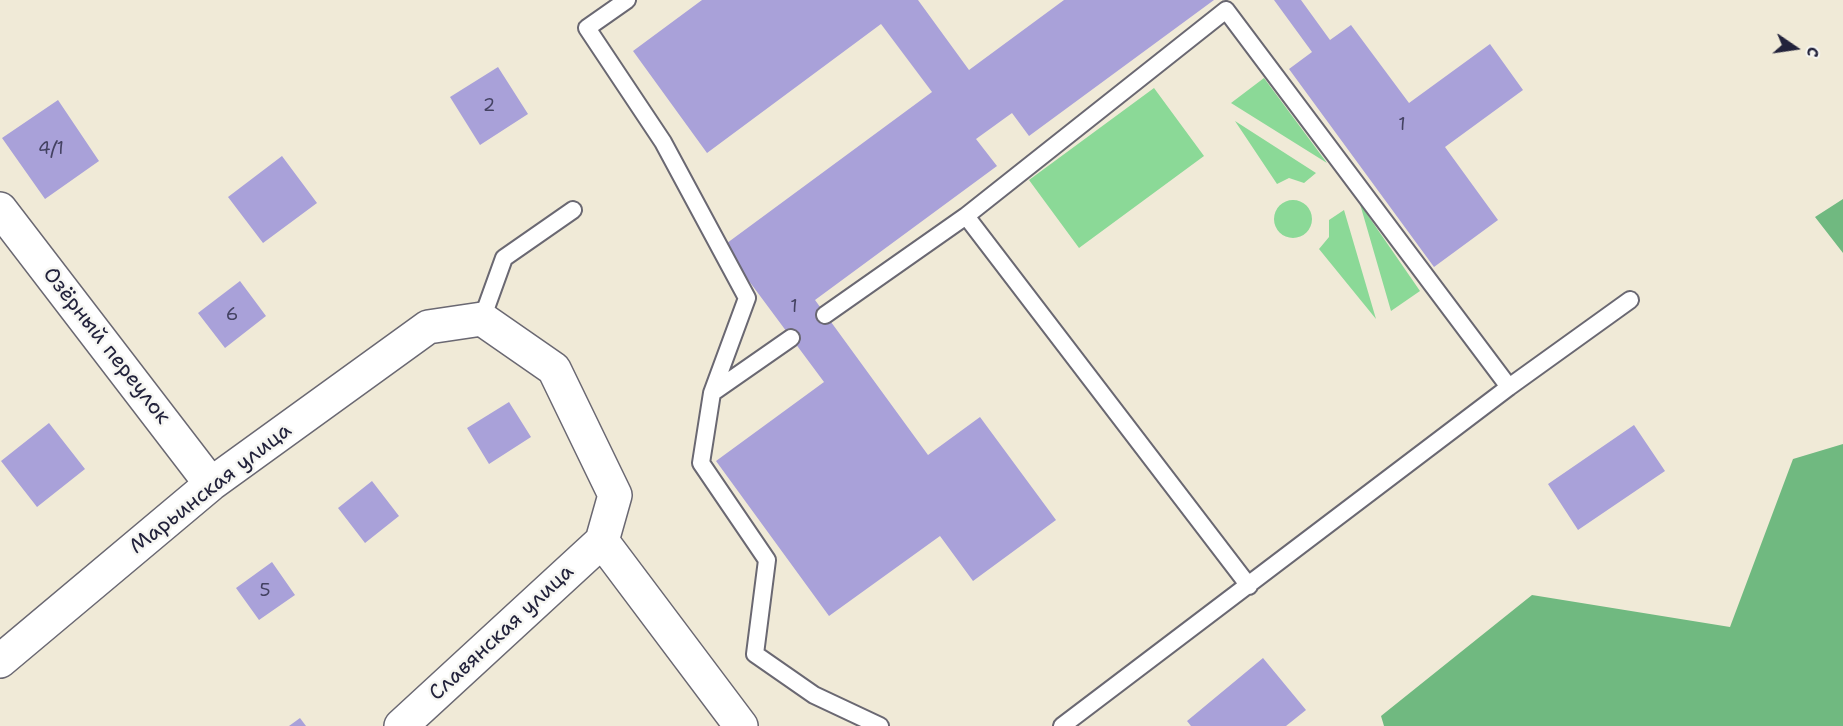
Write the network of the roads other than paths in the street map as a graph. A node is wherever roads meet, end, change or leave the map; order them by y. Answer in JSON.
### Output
{"nodes":[{"id":1,"x":627,"y":0,"type":"edge"},
{"id":2,"x":1233,"y":5,"type":"edge"},
{"id":3,"x":0,"y":209,"type":"edge"},
{"id":4,"x":573,"y":210,"type":"dead end"},
{"id":5,"x":966,"y":216,"type":"junction"},
{"id":6,"x":1630,"y":300,"type":"dead end"},
{"id":7,"x":825,"y":315,"type":"dead end"},
{"id":8,"x":482,"y":319,"type":"junction"},
{"id":9,"x":791,"y":338,"type":"dead end"},
{"id":10,"x":1509,"y":387,"type":"junction"},
{"id":11,"x":712,"y":393,"type":"junction"},
{"id":12,"x":212,"y":484,"type":"junction"},
{"id":13,"x":602,"y":541,"type":"junction"},
{"id":14,"x":1249,"y":586,"type":"junction"},
{"id":15,"x":0,"y":661,"type":"edge"},
{"id":16,"x":401,"y":726,"type":"edge"},
{"id":17,"x":741,"y":726,"type":"edge"},
{"id":18,"x":880,"y":726,"type":"edge"},
{"id":19,"x":1062,"y":726,"type":"edge"}],
"edges":[{"from":1,"to":11,"type":"lane"},
{"from":2,"to":5,"type":"lane"},
{"from":2,"to":10,"type":"lane"},
{"from":3,"to":12,"type":"street","name":"Озёрный переулок"},
{"from":4,"to":8,"type":"lane"},
{"from":5,"to":7,"type":"lane"},
{"from":5,"to":14,"type":"lane"},
{"from":6,"to":10,"type":"lane"},
{"from":8,"to":12,"type":"street","name":"Марьинская улица"},
{"from":8,"to":13,"type":"street"},
{"from":9,"to":11,"type":"lane"},
{"from":10,"to":14,"type":"lane"},
{"from":11,"to":18,"type":"lane"},
{"from":12,"to":15,"type":"street","name":"Марьинская улица"},
{"from":13,"to":16,"type":"street","name":"Славянская улица"},
{"from":13,"to":17,"type":"street"},
{"from":14,"to":19,"type":"lane"}]}
